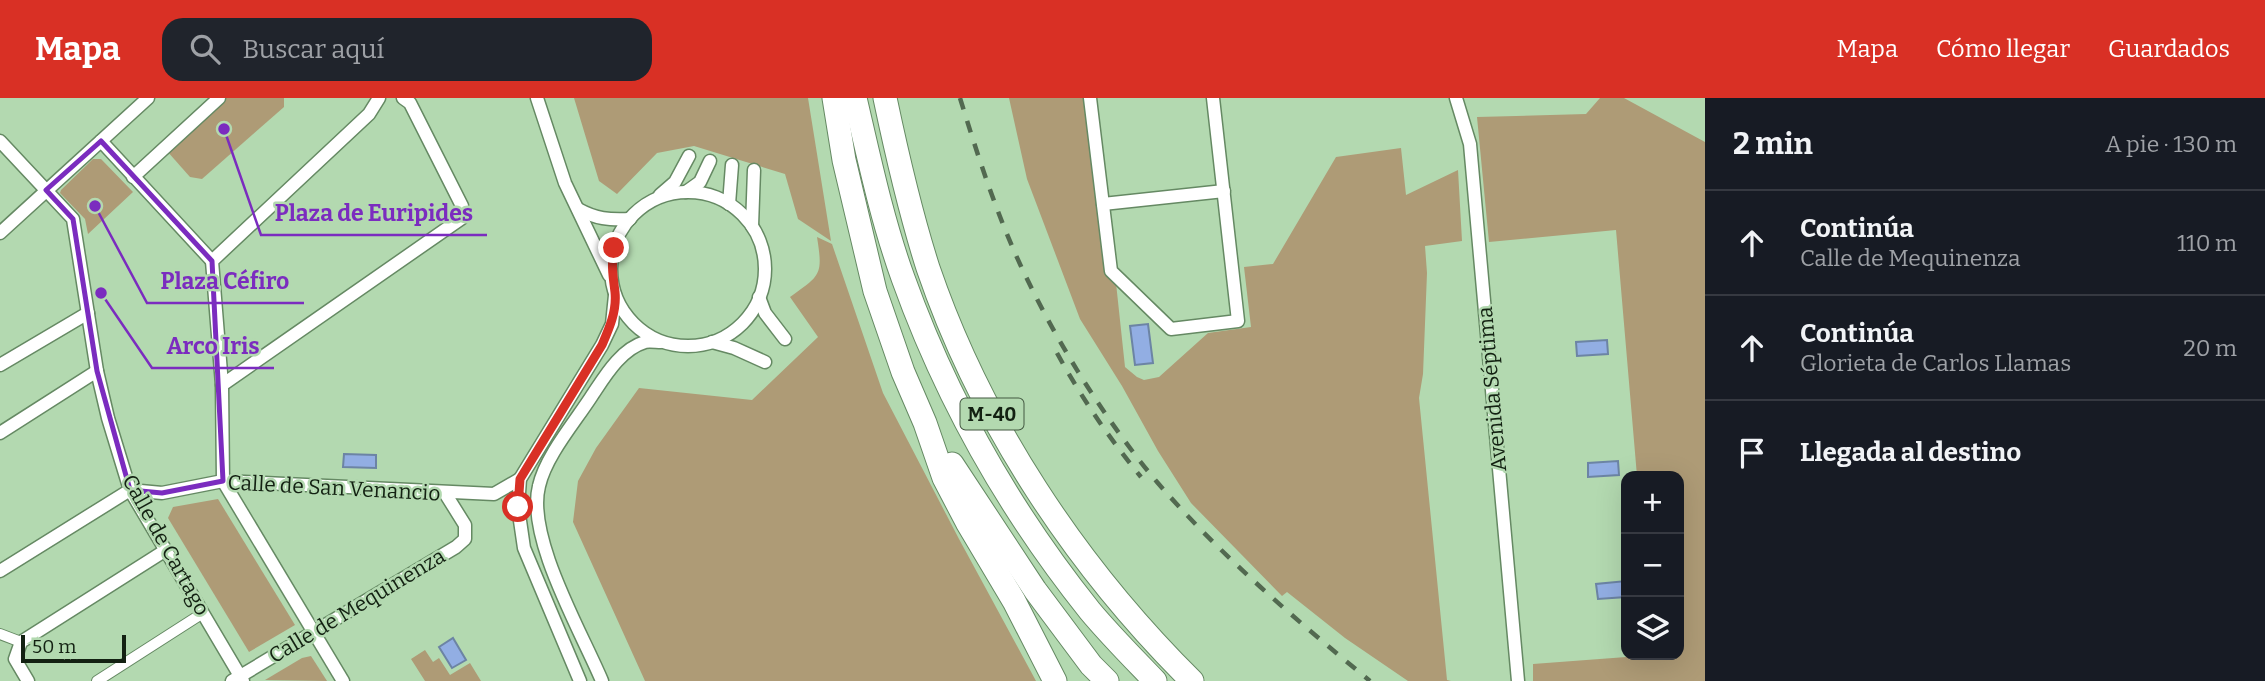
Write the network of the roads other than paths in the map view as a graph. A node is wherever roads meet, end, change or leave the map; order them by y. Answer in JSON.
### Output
{"nodes":[{"id":1,"x":148,"y":98,"type":"edge"},
{"id":2,"x":219,"y":98,"type":"edge"},
{"id":3,"x":379,"y":98,"type":"edge"},
{"id":4,"x":403,"y":98,"type":"edge"},
{"id":5,"x":537,"y":98,"type":"edge"},
{"id":6,"x":834,"y":98,"type":"edge"},
{"id":7,"x":855,"y":98,"type":"edge"},
{"id":8,"x":885,"y":98,"type":"edge"},
{"id":9,"x":1090,"y":98,"type":"edge"},
{"id":10,"x":1213,"y":98,"type":"edge"},
{"id":11,"x":1456,"y":98,"type":"edge"},
{"id":12,"x":0,"y":141,"type":"edge"},
{"id":13,"x":101,"y":141,"type":"junction"},
{"id":14,"x":689,"y":156,"type":"dead end"},
{"id":15,"x":710,"y":161,"type":"dead end"},
{"id":16,"x":732,"y":165,"type":"dead end"},
{"id":17,"x":754,"y":170,"type":"dead end"},
{"id":18,"x":133,"y":177,"type":"junction"},
{"id":19,"x":46,"y":190,"type":"junction"},
{"id":20,"x":1224,"y":191,"type":"junction"},
{"id":21,"x":687,"y":192,"type":"junction"},
{"id":22,"x":655,"y":200,"type":"junction"},
{"id":23,"x":729,"y":204,"type":"junction"},
{"id":24,"x":1103,"y":204,"type":"junction"},
{"id":25,"x":577,"y":209,"type":"junction"},
{"id":26,"x":630,"y":219,"type":"junction"},
{"id":27,"x":752,"y":226,"type":"junction"},
{"id":28,"x":0,"y":233,"type":"edge"},
{"id":29,"x":212,"y":261,"type":"junction"},
{"id":30,"x":614,"y":288,"type":"junction"},
{"id":31,"x":759,"y":297,"type":"junction"},
{"id":32,"x":88,"y":313,"type":"junction"},
{"id":33,"x":785,"y":339,"type":"dead end"},
{"id":34,"x":665,"y":342,"type":"junction"},
{"id":35,"x":711,"y":342,"type":"junction"},
{"id":36,"x":765,"y":362,"type":"dead end"},
{"id":37,"x":0,"y":365,"type":"edge"},
{"id":38,"x":97,"y":371,"type":"junction"},
{"id":39,"x":222,"y":384,"type":"junction"},
{"id":40,"x":925,"y":423,"type":"junction"},
{"id":41,"x":0,"y":433,"type":"edge"},
{"id":42,"x":520,"y":479,"type":"junction"},
{"id":43,"x":223,"y":481,"type":"junction"},
{"id":44,"x":131,"y":490,"type":"junction"},
{"id":45,"x":445,"y":493,"type":"junction"},
{"id":46,"x":166,"y":550,"type":"junction"},
{"id":47,"x":0,"y":571,"type":"edge"},
{"id":48,"x":203,"y":613,"type":"junction"},
{"id":49,"x":313,"y":633,"type":"junction"},
{"id":50,"x":0,"y":634,"type":"edge"},
{"id":51,"x":22,"y":642,"type":"junction"},
{"id":52,"x":238,"y":679,"type":"edge"},
{"id":53,"x":28,"y":681,"type":"edge"},
{"id":54,"x":96,"y":681,"type":"edge"},
{"id":55,"x":342,"y":681,"type":"edge"},
{"id":56,"x":580,"y":681,"type":"edge"},
{"id":57,"x":602,"y":681,"type":"edge"},
{"id":58,"x":1055,"y":681,"type":"edge"},
{"id":59,"x":1107,"y":681,"type":"edge"},
{"id":60,"x":1155,"y":681,"type":"edge"},
{"id":61,"x":1192,"y":681,"type":"edge"},
{"id":62,"x":1518,"y":681,"type":"edge"}],
"edges":[{"from":1,"to":13,"type":"street"},
{"from":2,"to":18,"type":"street"},
{"from":3,"to":29,"type":"street"},
{"from":4,"to":39,"type":"street"},
{"from":5,"to":25,"type":"street"},
{"from":6,"to":40,"type":"highway"},
{"from":7,"to":60,"type":"highway","number":"M-40"},
{"from":8,"to":61,"type":"highway","number":"M-40"},
{"from":9,"to":24,"type":"street"},
{"from":10,"to":20,"type":"street"},
{"from":11,"to":62,"type":"street","name":"Avenida Séptima"},
{"from":12,"to":19,"type":"street","name":"Calle de Cartago"},
{"from":13,"to":18,"type":"street"},
{"from":13,"to":19,"type":"street"},
{"from":14,"to":22,"type":"street"},
{"from":15,"to":21,"type":"street"},
{"from":16,"to":23,"type":"street"},
{"from":17,"to":27,"type":"street"},
{"from":18,"to":29,"type":"street"},
{"from":19,"to":28,"type":"street"},
{"from":19,"to":32,"type":"street","name":"Calle de Cartago"},
{"from":20,"to":24,"type":"street"},
{"from":20,"to":24,"type":"street"},
{"from":21,"to":22,"type":"street"},
{"from":21,"to":23,"type":"street"},
{"from":22,"to":26,"type":"street"},
{"from":23,"to":27,"type":"street"},
{"from":25,"to":26,"type":"street"},
{"from":25,"to":30,"type":"street"},
{"from":26,"to":30,"type":"street"},
{"from":27,"to":31,"type":"street"},
{"from":29,"to":39,"type":"street"},
{"from":30,"to":34,"type":"street"},
{"from":30,"to":42,"type":"street"},
{"from":31,"to":33,"type":"street"},
{"from":31,"to":35,"type":"street"},
{"from":32,"to":37,"type":"street"},
{"from":32,"to":38,"type":"street","name":"Calle de Cartago"},
{"from":34,"to":35,"type":"street"},
{"from":34,"to":57,"type":"street"},
{"from":35,"to":36,"type":"street"},
{"from":38,"to":41,"type":"street"},
{"from":38,"to":44,"type":"street","name":"Calle de Cartago"},
{"from":39,"to":43,"type":"street"},
{"from":40,"to":58,"type":"highway"},
{"from":40,"to":59,"type":"highway"},
{"from":42,"to":45,"type":"street","name":"Calle de San Venancio"},
{"from":42,"to":56,"type":"street"},
{"from":43,"to":44,"type":"street","name":"Calle de San Venancio"},
{"from":43,"to":45,"type":"street","name":"Calle de San Venancio"},
{"from":43,"to":49,"type":"street"},
{"from":44,"to":46,"type":"street","name":"Calle de Cartago"},
{"from":44,"to":47,"type":"street"},
{"from":45,"to":49,"type":"street","name":"Calle de Mequinenza"},
{"from":46,"to":48,"type":"street","name":"Calle de Cartago"},
{"from":46,"to":51,"type":"street"},
{"from":48,"to":52,"type":"street","name":"Calle de Cartago"},
{"from":48,"to":54,"type":"street"},
{"from":49,"to":52,"type":"street","name":"Calle de Mequinenza"},
{"from":49,"to":55,"type":"street"},
{"from":50,"to":51,"type":"street"},
{"from":51,"to":53,"type":"street"}]}
